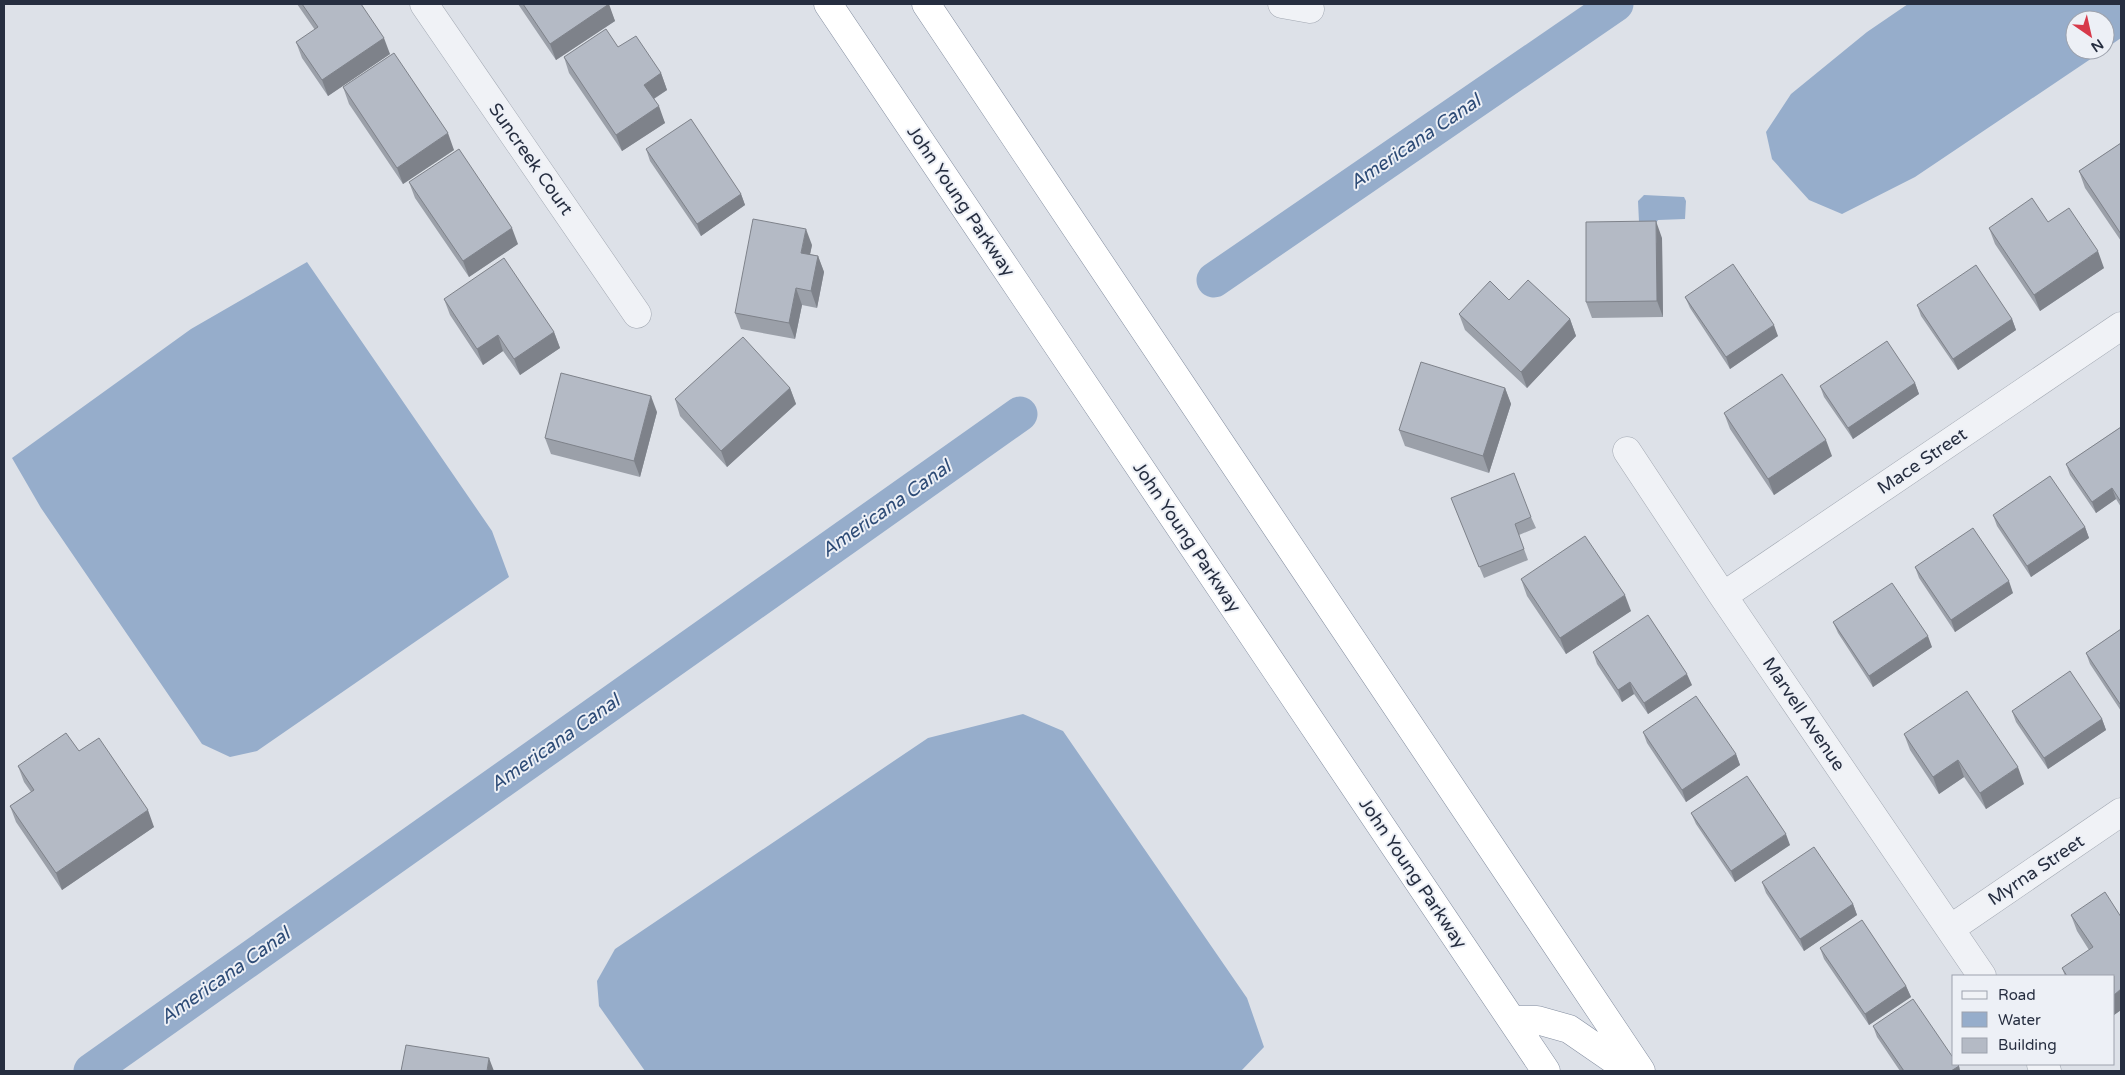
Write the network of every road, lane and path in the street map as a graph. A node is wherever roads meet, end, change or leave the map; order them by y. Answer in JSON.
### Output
{"nodes":[{"id":1,"x":424,"y":4,"type":"edge"},
{"id":2,"x":828,"y":4,"type":"edge"},
{"id":3,"x":926,"y":4,"type":"edge"},
{"id":4,"x":1282,"y":4,"type":"edge"},
{"id":5,"x":1310,"y":9,"type":"dead end"},
{"id":6,"x":637,"y":314,"type":"dead end"},
{"id":7,"x":2121,"y":326,"type":"edge"},
{"id":8,"x":1627,"y":451,"type":"dead end"},
{"id":9,"x":1723,"y":596,"type":"junction"},
{"id":10,"x":2121,"y":812,"type":"edge"},
{"id":11,"x":1950,"y":929,"type":"junction"},
{"id":12,"x":1981,"y":975,"type":"edge"},
{"id":13,"x":1512,"y":1020,"type":"junction"},
{"id":14,"x":1546,"y":1071,"type":"edge"},
{"id":15,"x":1630,"y":1071,"type":"edge"},
{"id":16,"x":1641,"y":1071,"type":"edge"}],
"edges":[{"from":1,"to":6,"type":"street","name":"Suncreek Court"},
{"from":2,"to":13,"type":"highway","name":"John Young Parkway"},
{"from":3,"to":16,"type":"highway"},
{"from":4,"to":5,"type":"street"},
{"from":7,"to":9,"type":"street","name":"Mace Street"},
{"from":8,"to":9,"type":"street","name":"Marvell Avenue"},
{"from":9,"to":11,"type":"street","name":"Marvell Avenue"},
{"from":10,"to":11,"type":"street","name":"Myrna Street"},
{"from":11,"to":12,"type":"street","name":"Marvell Avenue"},
{"from":13,"to":14,"type":"highway","name":"John Young Parkway"},
{"from":13,"to":15,"type":"highway"}]}
